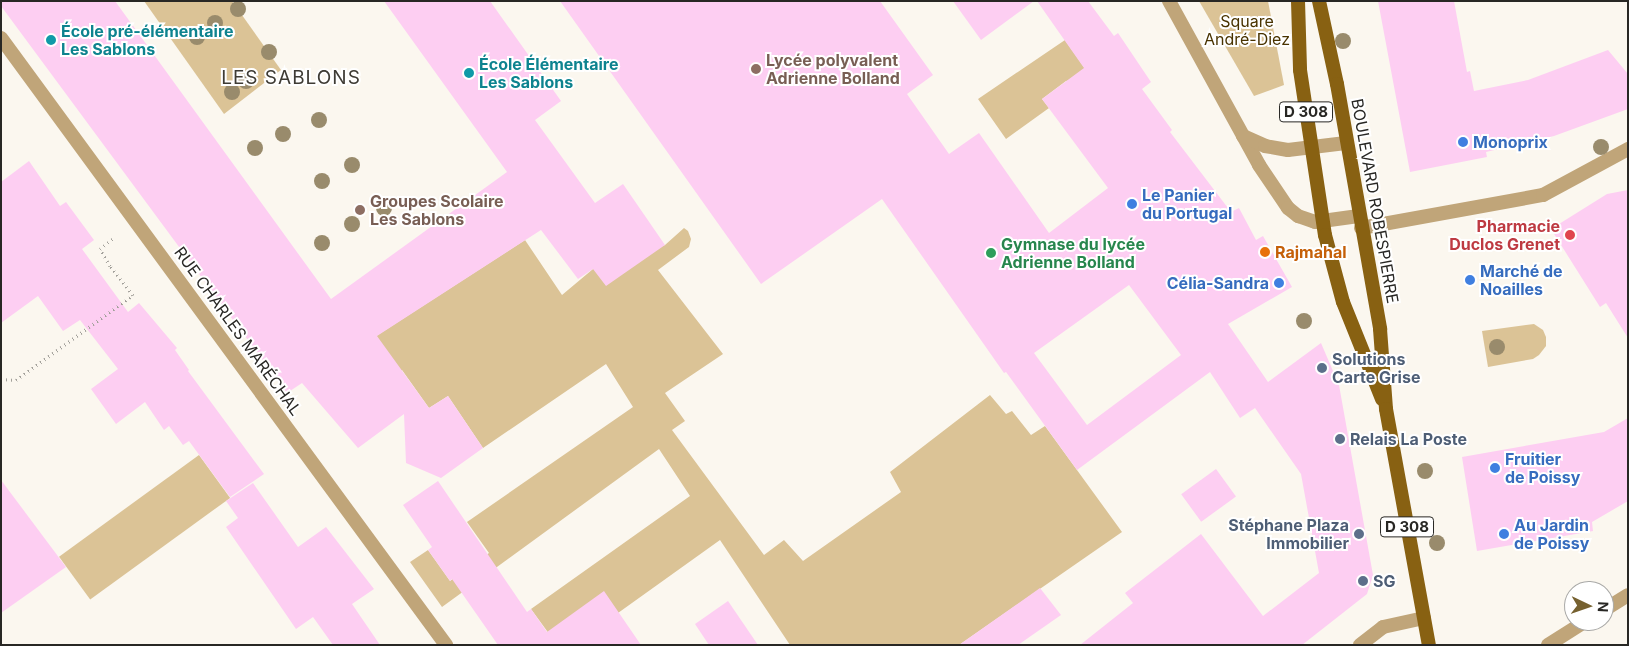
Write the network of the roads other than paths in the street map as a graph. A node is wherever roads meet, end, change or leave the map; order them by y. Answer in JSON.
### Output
{"nodes":[{"id":1,"x":1169,"y":1,"type":"edge"},
{"id":2,"x":1298,"y":1,"type":"edge"},
{"id":3,"x":1319,"y":1,"type":"edge"},
{"id":4,"x":1,"y":38,"type":"edge"},
{"id":5,"x":1243,"y":136,"type":"junction"},
{"id":6,"x":1346,"y":144,"type":"junction"},
{"id":7,"x":1311,"y":148,"type":"junction"},
{"id":8,"x":1628,"y":149,"type":"edge"},
{"id":9,"x":1322,"y":222,"type":"junction"},
{"id":10,"x":1360,"y":222,"type":"junction"},
{"id":11,"x":1386,"y":409,"type":"junction"},
{"id":12,"x":1628,"y":595,"type":"edge"},
{"id":13,"x":1614,"y":604,"type":"edge"},
{"id":14,"x":1424,"y":618,"type":"junction"},
{"id":15,"x":1570,"y":631,"type":"edge"},
{"id":16,"x":446,"y":645,"type":"edge"},
{"id":17,"x":1360,"y":645,"type":"edge"},
{"id":18,"x":1429,"y":645,"type":"edge"},
{"id":19,"x":1548,"y":645,"type":"edge"}],
"edges":[{"from":1,"to":5,"type":"street"},
{"from":2,"to":7,"type":"main road","name":"BOULEVARD ROBESPIERRE","number":"D 308"},
{"from":3,"to":6,"type":"main road","name":"BOULEVARD ROBESPIERRE","number":"D 308"},
{"from":4,"to":16,"type":"street","name":"RUE CHARLES MARÉCHAL"},
{"from":5,"to":7,"type":"street"},
{"from":5,"to":9,"type":"street"},
{"from":6,"to":7,"type":"street"},
{"from":6,"to":10,"type":"main road","name":"BOULEVARD ROBESPIERRE","number":"D 308"},
{"from":7,"to":9,"type":"main road","name":"BOULEVARD ROBESPIERRE","number":"D 308"},
{"from":8,"to":10,"type":"street"},
{"from":9,"to":10,"type":"street"},
{"from":9,"to":11,"type":"main road","name":"BOULEVARD ROBESPIERRE","number":"D 308"},
{"from":10,"to":11,"type":"main road","name":"BOULEVARD ROBESPIERRE","number":"D 308"},
{"from":11,"to":14,"type":"main road","name":"BOULEVARD ROBESPIERRE","number":"D 308"},
{"from":12,"to":13,"type":"street"},
{"from":14,"to":17,"type":"street"},
{"from":14,"to":18,"type":"main road","name":"BOULEVARD ROBESPIERRE","number":"D 308"},
{"from":15,"to":19,"type":"street"}]}
